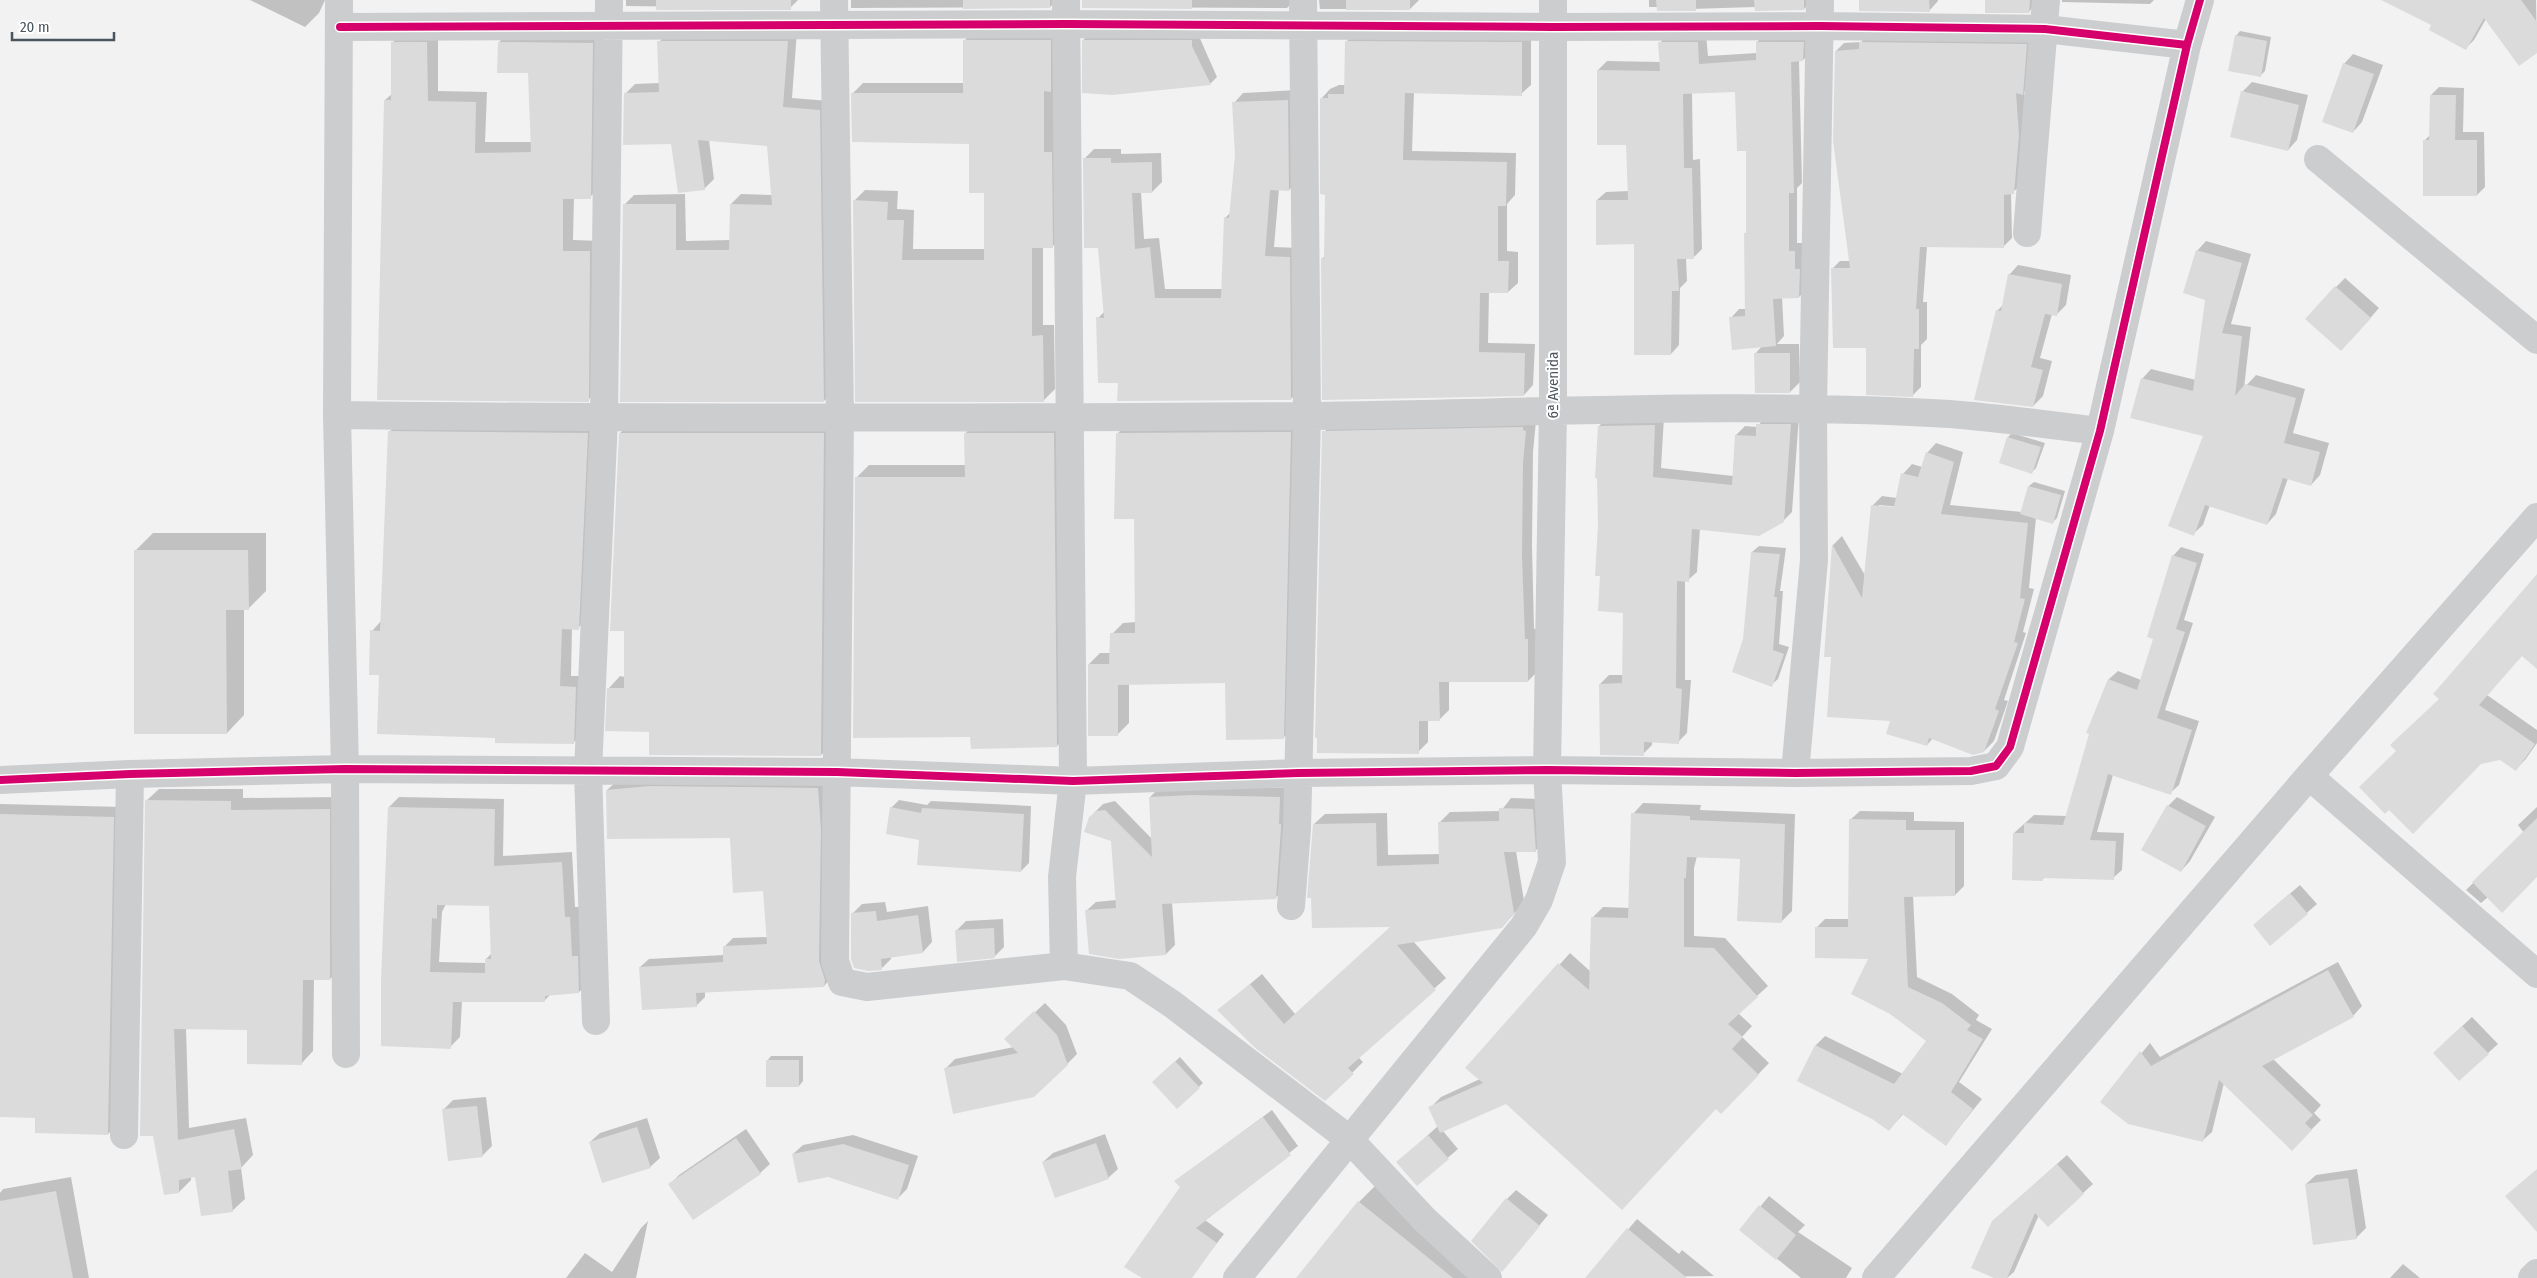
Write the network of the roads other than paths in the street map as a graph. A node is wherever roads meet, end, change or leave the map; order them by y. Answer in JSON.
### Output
{"nodes":[{"id":1,"x":339,"y":0,"type":"edge"},
{"id":2,"x":1553,"y":0,"type":"edge"},
{"id":3,"x":2046,"y":0,"type":"edge"},
{"id":4,"x":2200,"y":0,"type":"edge"},
{"id":5,"x":834,"y":12,"type":"edge"},
{"id":6,"x":1067,"y":12,"type":"edge"},
{"id":7,"x":609,"y":13,"type":"edge"},
{"id":8,"x":1304,"y":13,"type":"edge"},
{"id":9,"x":1820,"y":13,"type":"edge"},
{"id":10,"x":340,"y":27,"type":"junction"},
{"id":11,"x":1553,"y":27,"type":"junction"},
{"id":12,"x":2045,"y":29,"type":"junction"},
{"id":13,"x":2188,"y":44,"type":"junction"},
{"id":14,"x":2318,"y":159,"type":"dead end"},
{"id":15,"x":2027,"y":233,"type":"dead end"},
{"id":16,"x":2537,"y":340,"type":"edge"},
{"id":17,"x":1813,"y":409,"type":"junction"},
{"id":18,"x":1553,"y":410,"type":"junction"},
{"id":19,"x":337,"y":415,"type":"junction"},
{"id":20,"x":840,"y":416,"type":"junction"},
{"id":21,"x":1072,"y":416,"type":"junction"},
{"id":22,"x":1307,"y":416,"type":"junction"},
{"id":23,"x":604,"y":418,"type":"junction"},
{"id":24,"x":2100,"y":431,"type":"junction"},
{"id":25,"x":2537,"y":517,"type":"edge"},
{"id":26,"x":345,"y":769,"type":"junction"},
{"id":27,"x":1547,"y":770,"type":"junction"},
{"id":28,"x":588,"y":771,"type":"junction"},
{"id":29,"x":836,"y":772,"type":"junction"},
{"id":30,"x":1299,"y":773,"type":"junction"},
{"id":31,"x":1795,"y":773,"type":"junction"},
{"id":32,"x":130,"y":774,"type":"junction"},
{"id":33,"x":2309,"y":776,"type":"junction"},
{"id":34,"x":0,"y":780,"type":"edge"},
{"id":35,"x":1073,"y":781,"type":"junction"},
{"id":36,"x":1291,"y":906,"type":"dead end"},
{"id":37,"x":1064,"y":966,"type":"junction"},
{"id":38,"x":2537,"y":974,"type":"edge"},
{"id":39,"x":596,"y":1021,"type":"dead end"},
{"id":40,"x":346,"y":1054,"type":"dead end"},
{"id":41,"x":124,"y":1135,"type":"dead end"},
{"id":42,"x":1349,"y":1139,"type":"junction"},
{"id":43,"x":2537,"y":1272,"type":"edge"},
{"id":44,"x":1236,"y":1278,"type":"edge"},
{"id":45,"x":1488,"y":1278,"type":"edge"},
{"id":46,"x":1876,"y":1278,"type":"edge"},
{"id":47,"x":2532,"y":1278,"type":"edge"}],
"edges":[{"from":1,"to":10,"type":"street"},
{"from":2,"to":11,"type":"street","name":"6ª Avenida"},
{"from":3,"to":12,"type":"street"},
{"from":4,"to":13,"type":"street"},
{"from":5,"to":6,"type":"street"},
{"from":5,"to":7,"type":"street"},
{"from":5,"to":20,"type":"street"},
{"from":6,"to":8,"type":"street"},
{"from":6,"to":21,"type":"street"},
{"from":7,"to":10,"type":"street"},
{"from":7,"to":23,"type":"street"},
{"from":8,"to":11,"type":"street"},
{"from":8,"to":22,"type":"street"},
{"from":9,"to":11,"type":"street"},
{"from":9,"to":12,"type":"street"},
{"from":9,"to":17,"type":"street"},
{"from":10,"to":19,"type":"street"},
{"from":11,"to":18,"type":"street","name":"6ª Avenida"},
{"from":12,"to":13,"type":"street"},
{"from":12,"to":15,"type":"street"},
{"from":13,"to":24,"type":"street"},
{"from":14,"to":16,"type":"street"},
{"from":17,"to":18,"type":"street"},
{"from":17,"to":24,"type":"street"},
{"from":17,"to":31,"type":"street"},
{"from":18,"to":22,"type":"street"},
{"from":18,"to":27,"type":"street","name":"6ª Avenida"},
{"from":19,"to":23,"type":"street"},
{"from":19,"to":26,"type":"street"},
{"from":20,"to":21,"type":"street"},
{"from":20,"to":23,"type":"street"},
{"from":20,"to":29,"type":"street"},
{"from":21,"to":22,"type":"street"},
{"from":21,"to":35,"type":"street"},
{"from":22,"to":30,"type":"street"},
{"from":23,"to":28,"type":"street"},
{"from":24,"to":31,"type":"street"},
{"from":25,"to":33,"type":"street"},
{"from":26,"to":28,"type":"street"},
{"from":26,"to":32,"type":"street"},
{"from":26,"to":40,"type":"street"},
{"from":27,"to":30,"type":"street"},
{"from":27,"to":31,"type":"street"},
{"from":27,"to":42,"type":"street","name":"6ª Avenida"},
{"from":28,"to":29,"type":"street"},
{"from":28,"to":39,"type":"street"},
{"from":29,"to":35,"type":"street"},
{"from":29,"to":37,"type":"street"},
{"from":30,"to":35,"type":"street"},
{"from":30,"to":36,"type":"street"},
{"from":32,"to":34,"type":"street"},
{"from":32,"to":41,"type":"street"},
{"from":33,"to":38,"type":"street"},
{"from":33,"to":46,"type":"street"},
{"from":35,"to":37,"type":"street"},
{"from":37,"to":42,"type":"street"},
{"from":42,"to":44,"type":"street","name":"6ª Avenida"},
{"from":42,"to":45,"type":"street"},
{"from":43,"to":47,"type":"street"}]}
